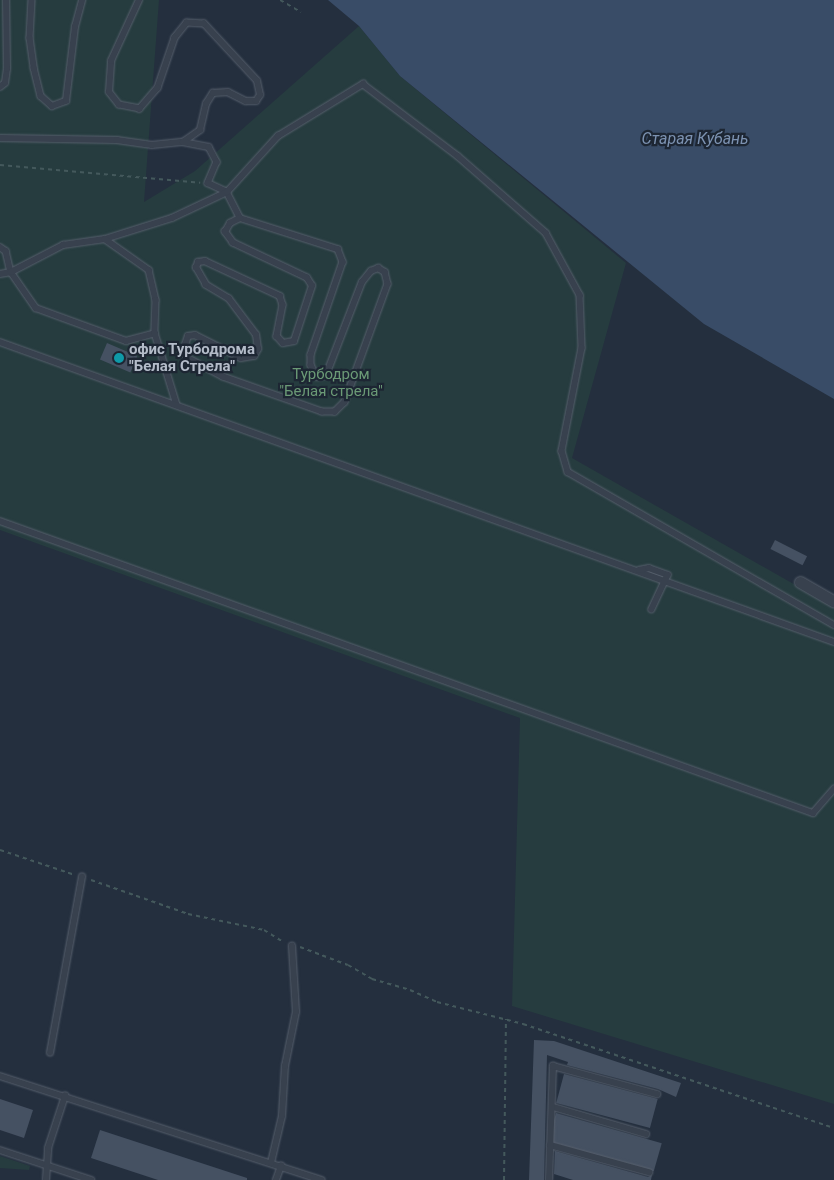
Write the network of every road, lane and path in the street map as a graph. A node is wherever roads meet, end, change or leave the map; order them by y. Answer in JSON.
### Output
{"nodes":[{"id":1,"x":6,"y":0,"type":"edge"},
{"id":2,"x":32,"y":0,"type":"edge"},
{"id":3,"x":82,"y":0,"type":"edge"},
{"id":4,"x":139,"y":0,"type":"edge"},
{"id":5,"x":280,"y":0,"type":"edge"},
{"id":6,"x":301,"y":12,"type":"dead end"},
{"id":7,"x":0,"y":87,"type":"edge"},
{"id":8,"x":0,"y":138,"type":"edge"},
{"id":9,"x":183,"y":142,"type":"junction"},
{"id":10,"x":0,"y":165,"type":"edge"},
{"id":11,"x":208,"y":183,"type":"junction"},
{"id":12,"x":227,"y":192,"type":"junction"},
{"id":13,"x":240,"y":218,"type":"junction"},
{"id":14,"x":105,"y":238,"type":"junction"},
{"id":15,"x":0,"y":247,"type":"edge"},
{"id":16,"x":11,"y":272,"type":"junction"},
{"id":17,"x":0,"y":274,"type":"edge"},
{"id":18,"x":155,"y":333,"type":"junction"},
{"id":19,"x":0,"y":342,"type":"edge"},
{"id":20,"x":177,"y":405,"type":"junction"},
{"id":21,"x":0,"y":521,"type":"edge"},
{"id":22,"x":665,"y":580,"type":"junction"},
{"id":23,"x":800,"y":582,"type":"dead end"},
{"id":24,"x":834,"y":602,"type":"edge"},
{"id":25,"x":652,"y":610,"type":"dead end"},
{"id":26,"x":834,"y":625,"type":"edge"},
{"id":27,"x":834,"y":642,"type":"edge"},
{"id":28,"x":834,"y":789,"type":"edge"},
{"id":29,"x":0,"y":850,"type":"edge"},
{"id":30,"x":82,"y":877,"type":"junction"},
{"id":31,"x":292,"y":946,"type":"junction"},
{"id":32,"x":506,"y":1019,"type":"junction"},
{"id":33,"x":50,"y":1053,"type":"dead end"},
{"id":34,"x":0,"y":1076,"type":"edge"},
{"id":35,"x":657,"y":1094,"type":"dead end"},
{"id":36,"x":65,"y":1096,"type":"junction"},
{"id":37,"x":552,"y":1106,"type":"junction"},
{"id":38,"x":834,"y":1128,"type":"edge"},
{"id":39,"x":646,"y":1134,"type":"dead end"},
{"id":40,"x":550,"y":1144,"type":"junction"},
{"id":41,"x":0,"y":1150,"type":"edge"},
{"id":42,"x":271,"y":1163,"type":"junction"},
{"id":43,"x":47,"y":1166,"type":"junction"},
{"id":44,"x":281,"y":1166,"type":"junction"},
{"id":45,"x":649,"y":1172,"type":"dead end"},
{"id":46,"x":46,"y":1180,"type":"edge"},
{"id":47,"x":91,"y":1180,"type":"edge"},
{"id":48,"x":276,"y":1180,"type":"edge"},
{"id":49,"x":322,"y":1180,"type":"edge"},
{"id":50,"x":504,"y":1180,"type":"edge"},
{"id":51,"x":549,"y":1180,"type":"edge"}],
"edges":[{"from":1,"to":7,"type":"lane"},
{"from":2,"to":3,"type":"lane"},
{"from":4,"to":9,"type":"lane"},
{"from":5,"to":6,"type":"path"},
{"from":8,"to":9,"type":"lane"},
{"from":9,"to":11,"type":"lane"},
{"from":10,"to":11,"type":"path"},
{"from":11,"to":12,"type":"lane"},
{"from":12,"to":13,"type":"lane"},
{"from":12,"to":14,"type":"lane"},
{"from":12,"to":26,"type":"lane"},
{"from":13,"to":13,"type":"lane"},
{"from":14,"to":16,"type":"lane"},
{"from":14,"to":18,"type":"lane"},
{"from":15,"to":16,"type":"lane"},
{"from":16,"to":17,"type":"lane"},
{"from":16,"to":18,"type":"lane"},
{"from":18,"to":20,"type":"lane"},
{"from":19,"to":20,"type":"lane"},
{"from":20,"to":22,"type":"lane"},
{"from":21,"to":28,"type":"lane"},
{"from":22,"to":25,"type":"lane"},
{"from":22,"to":27,"type":"lane"},
{"from":23,"to":24,"type":"street"},
{"from":29,"to":30,"type":"path"},
{"from":30,"to":31,"type":"path"},
{"from":30,"to":33,"type":"lane"},
{"from":31,"to":32,"type":"path"},
{"from":31,"to":42,"type":"lane"},
{"from":32,"to":38,"type":"path"},
{"from":32,"to":50,"type":"path"},
{"from":34,"to":36,"type":"lane"},
{"from":35,"to":37,"type":"lane"},
{"from":36,"to":42,"type":"lane"},
{"from":36,"to":43,"type":"lane"},
{"from":37,"to":39,"type":"lane"},
{"from":37,"to":40,"type":"lane"},
{"from":40,"to":45,"type":"lane"},
{"from":40,"to":51,"type":"lane"},
{"from":41,"to":43,"type":"lane"},
{"from":42,"to":44,"type":"lane"},
{"from":43,"to":46,"type":"lane"},
{"from":43,"to":47,"type":"lane"},
{"from":44,"to":48,"type":"lane"},
{"from":44,"to":49,"type":"lane"}]}
